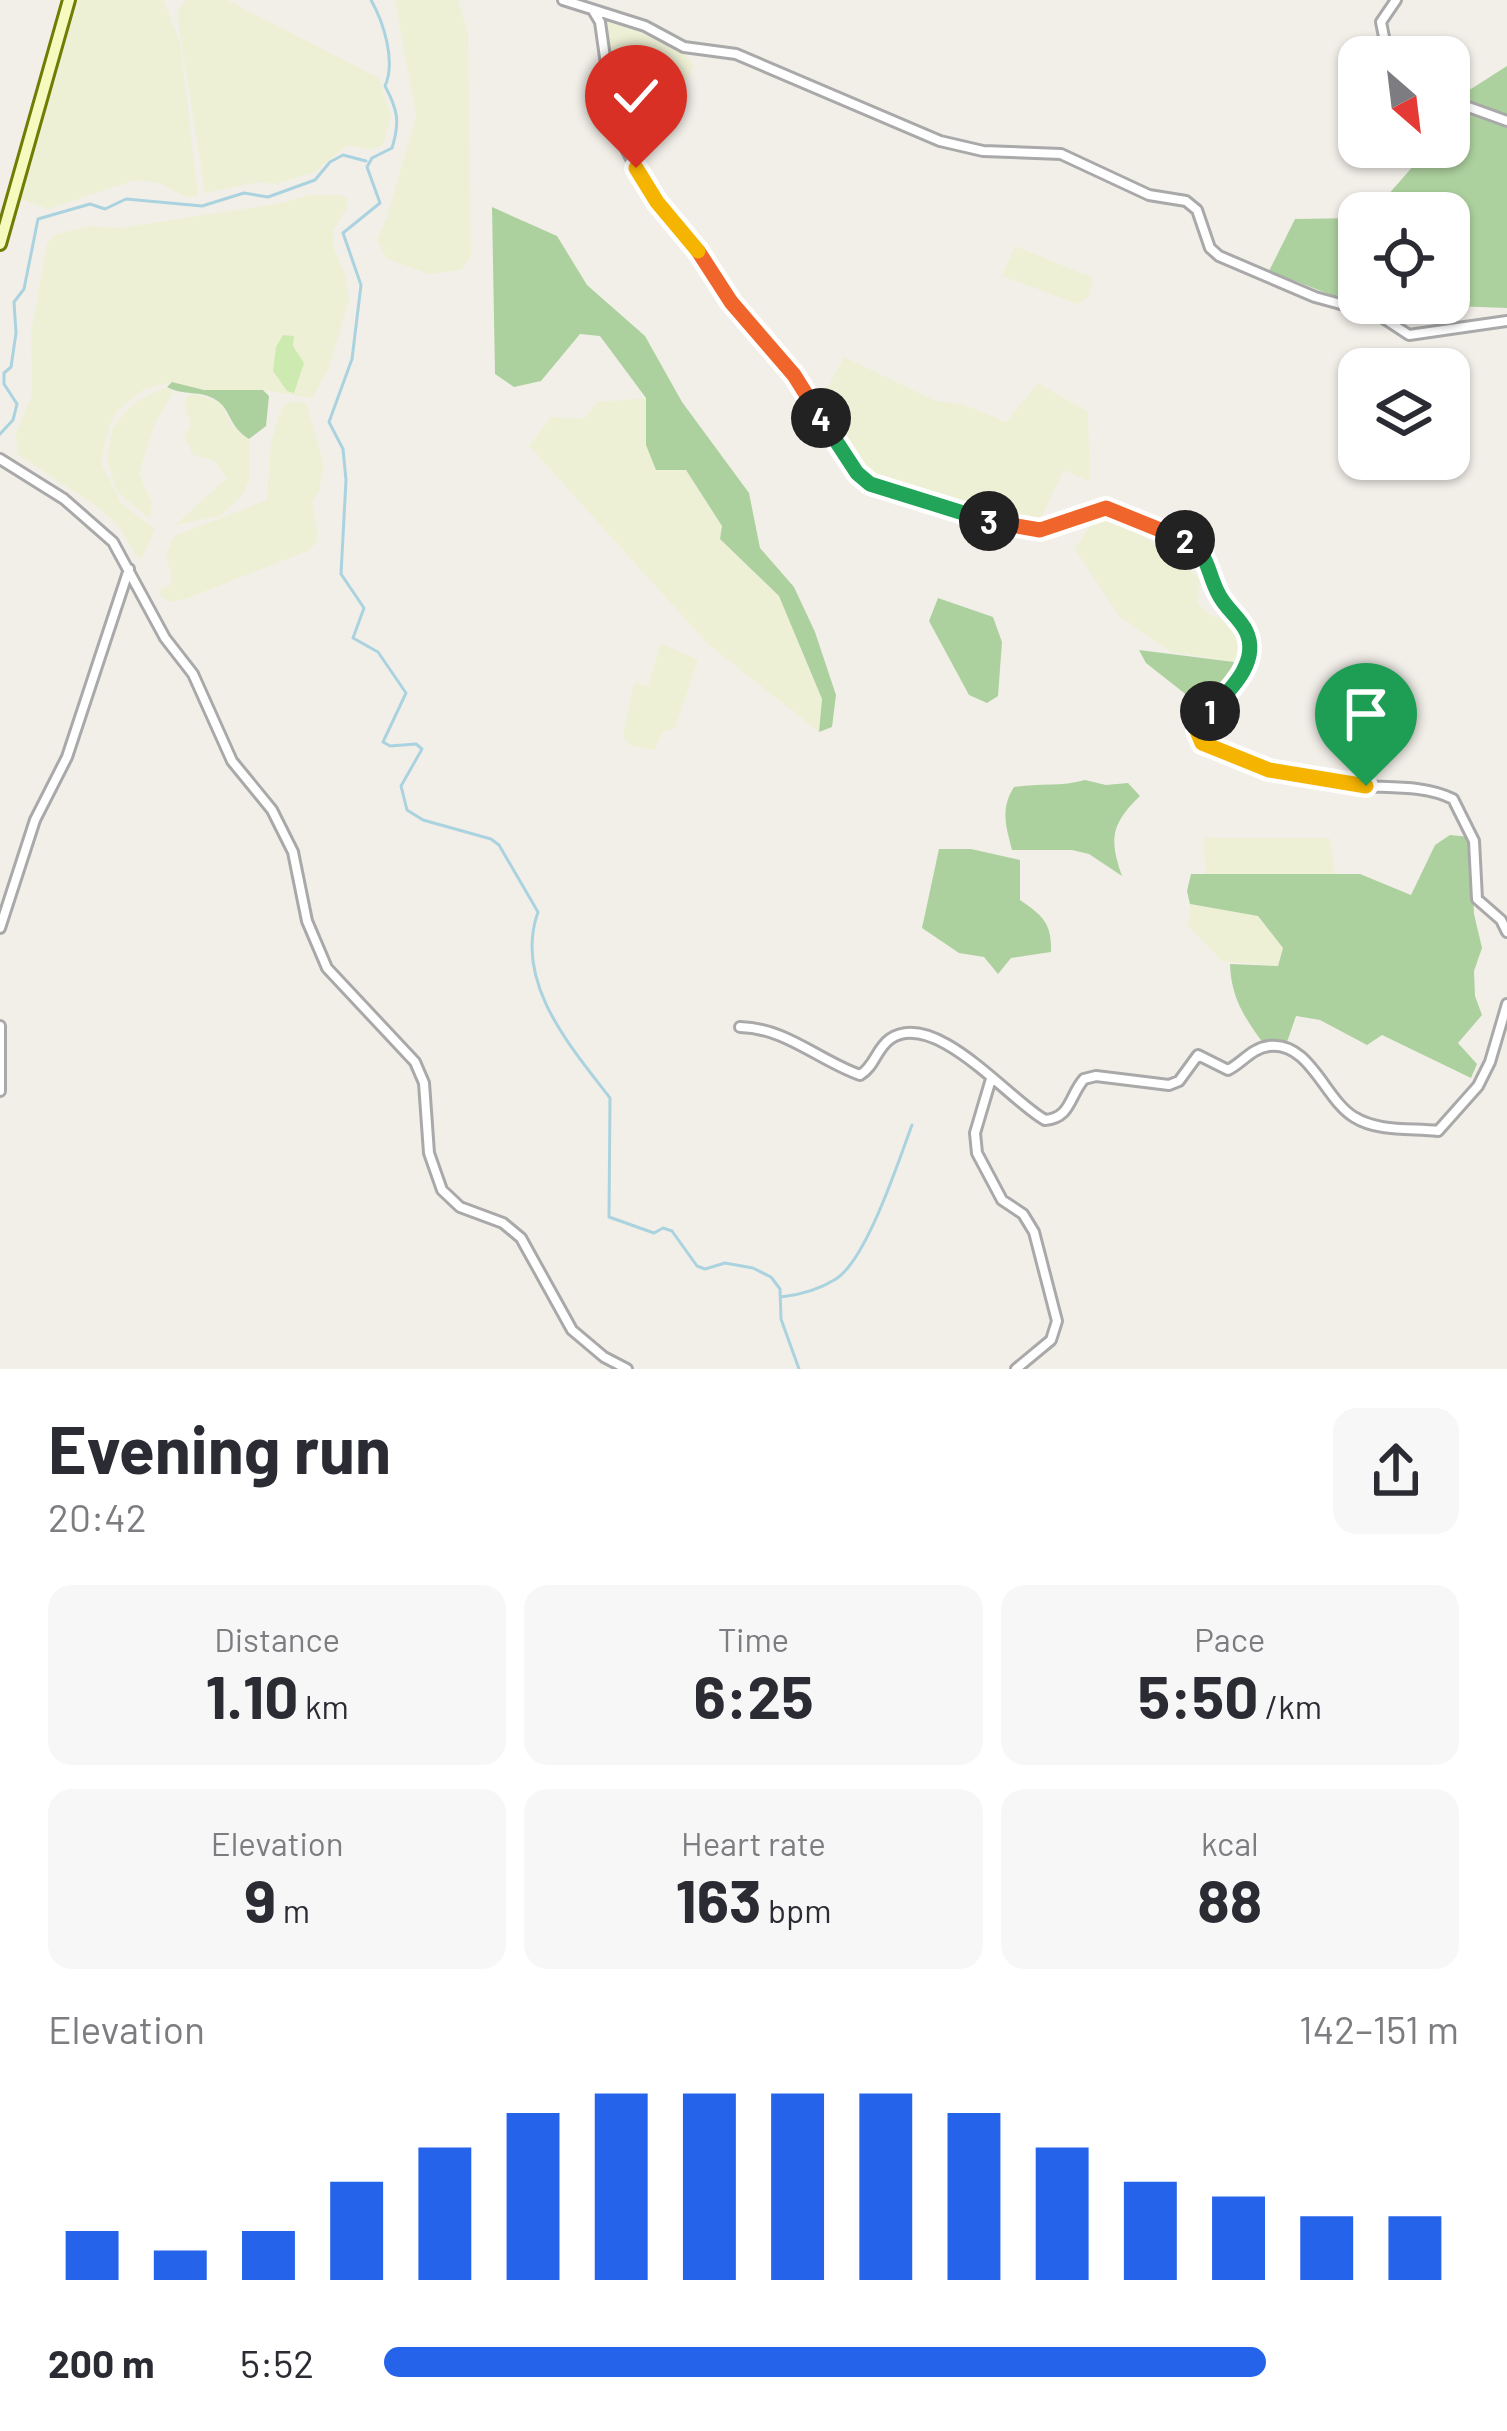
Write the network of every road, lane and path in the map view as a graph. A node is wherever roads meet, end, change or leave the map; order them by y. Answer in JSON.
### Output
{"nodes":[{"id":1,"x":69,"y":0,"type":"edge"},
{"id":2,"x":562,"y":0,"type":"edge"},
{"id":3,"x":1396,"y":0,"type":"edge"},
{"id":4,"x":593,"y":12,"type":"junction"},
{"id":5,"x":1384,"y":36,"type":"edge"},
{"id":6,"x":1470,"y":106,"type":"edge"},
{"id":7,"x":1507,"y":122,"type":"edge"},
{"id":8,"x":0,"y":244,"type":"edge"},
{"id":9,"x":1507,"y":321,"type":"edge"},
{"id":10,"x":0,"y":459,"type":"edge"},
{"id":11,"x":130,"y":568,"type":"junction"},
{"id":12,"x":0,"y":928,"type":"edge"},
{"id":13,"x":1507,"y":932,"type":"edge"},
{"id":14,"x":1507,"y":1004,"type":"edge"},
{"id":15,"x":0,"y":1026,"type":"edge"},
{"id":16,"x":740,"y":1027,"type":"dead end"},
{"id":17,"x":992,"y":1079,"type":"junction"},
{"id":18,"x":0,"y":1090,"type":"edge"},
{"id":19,"x":627,"y":1369,"type":"edge"},
{"id":20,"x":1016,"y":1369,"type":"edge"}],
"edges":[{"from":1,"to":8,"type":"main road"},
{"from":2,"to":4,"type":"street"},
{"from":3,"to":5,"type":"street"},
{"from":4,"to":9,"type":"street"},
{"from":4,"to":13,"type":"street"},
{"from":6,"to":7,"type":"street"},
{"from":10,"to":11,"type":"street"},
{"from":11,"to":12,"type":"street"},
{"from":11,"to":19,"type":"street"},
{"from":14,"to":17,"type":"street"},
{"from":15,"to":18,"type":"street"},
{"from":16,"to":17,"type":"street"},
{"from":17,"to":20,"type":"street"}]}
